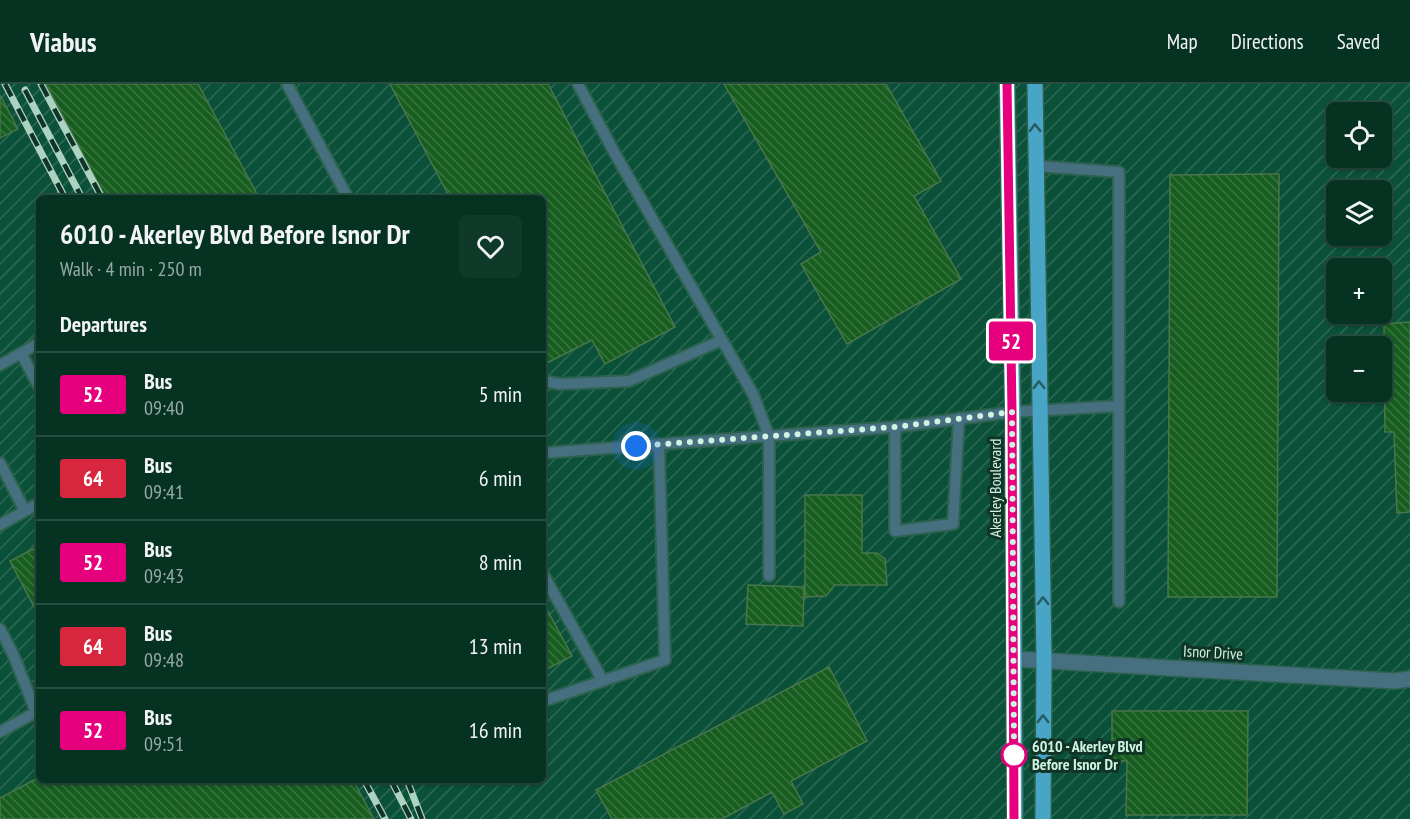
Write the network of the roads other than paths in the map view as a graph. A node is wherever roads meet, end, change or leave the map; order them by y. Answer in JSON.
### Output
{"nodes":[{"id":1,"x":287,"y":84,"type":"edge"},
{"id":2,"x":578,"y":84,"type":"edge"},
{"id":3,"x":1007,"y":84,"type":"edge"},
{"id":4,"x":1035,"y":84,"type":"edge"},
{"id":5,"x":1036,"y":166,"type":"junction"},
{"id":6,"x":346,"y":195,"type":"edge"},
{"id":7,"x":722,"y":340,"type":"junction"},
{"id":8,"x":36,"y":345,"type":"edge"},
{"id":9,"x":21,"y":353,"type":"junction"},
{"id":10,"x":0,"y":365,"type":"edge"},
{"id":11,"x":36,"y":381,"type":"edge"},
{"id":12,"x":546,"y":382,"type":"edge"},
{"id":13,"x":1119,"y":406,"type":"junction"},
{"id":14,"x":1039,"y":411,"type":"junction"},
{"id":15,"x":1012,"y":412,"type":"junction"},
{"id":16,"x":959,"y":418,"type":"junction"},
{"id":17,"x":895,"y":427,"type":"junction"},
{"id":18,"x":768,"y":436,"type":"junction"},
{"id":19,"x":659,"y":444,"type":"junction"},
{"id":20,"x":546,"y":453,"type":"edge"},
{"id":21,"x":0,"y":463,"type":"edge"},
{"id":22,"x":36,"y":505,"type":"edge"},
{"id":23,"x":25,"y":511,"type":"junction"},
{"id":24,"x":0,"y":525,"type":"edge"},
{"id":25,"x":769,"y":576,"type":"dead end"},
{"id":26,"x":546,"y":579,"type":"edge"},
{"id":27,"x":1119,"y":602,"type":"dead end"},
{"id":28,"x":0,"y":629,"type":"edge"},
{"id":29,"x":1014,"y":659,"type":"junction"},
{"id":30,"x":1044,"y":659,"type":"junction"},
{"id":31,"x":1410,"y":680,"type":"edge"},
{"id":32,"x":603,"y":681,"type":"junction"},
{"id":33,"x":546,"y":700,"type":"edge"},
{"id":34,"x":0,"y":732,"type":"edge"},
{"id":35,"x":1014,"y":819,"type":"edge"},
{"id":36,"x":1043,"y":819,"type":"edge"}],
"edges":[{"from":1,"to":6,"type":"lane"},
{"from":2,"to":7,"type":"lane"},
{"from":3,"to":15,"type":"main road","name":"Akerley Boulevard"},
{"from":5,"to":4,"type":"main road","one_way":true},
{"from":5,"to":13,"type":"lane"},
{"from":14,"to":5,"type":"main road","one_way":true},
{"from":7,"to":12,"type":"lane"},
{"from":7,"to":18,"type":"lane"},
{"from":8,"to":9,"type":"lane"},
{"from":9,"to":10,"type":"lane"},
{"from":9,"to":11,"type":"lane"},
{"from":13,"to":14,"type":"lane"},
{"from":13,"to":27,"type":"lane"},
{"from":14,"to":15,"type":"lane"},
{"from":30,"to":14,"type":"main road","one_way":true},
{"from":15,"to":16,"type":"lane"},
{"from":15,"to":29,"type":"main road","name":"Akerley Boulevard"},
{"from":16,"to":17,"type":"lane"},
{"from":16,"to":17,"type":"lane"},
{"from":17,"to":18,"type":"lane"},
{"from":18,"to":19,"type":"lane"},
{"from":18,"to":25,"type":"lane"},
{"from":19,"to":20,"type":"lane"},
{"from":19,"to":32,"type":"lane"},
{"from":21,"to":23,"type":"lane"},
{"from":22,"to":23,"type":"lane"},
{"from":23,"to":24,"type":"lane"},
{"from":26,"to":32,"type":"lane"},
{"from":28,"to":34,"type":"lane"},
{"from":29,"to":30,"type":"street","name":"Isnor Drive"},
{"from":29,"to":35,"type":"main road","name":"Akerley Boulevard"},
{"from":30,"to":31,"type":"street","name":"Isnor Drive"},
{"from":36,"to":30,"type":"main road","one_way":true},
{"from":32,"to":33,"type":"lane"}]}
